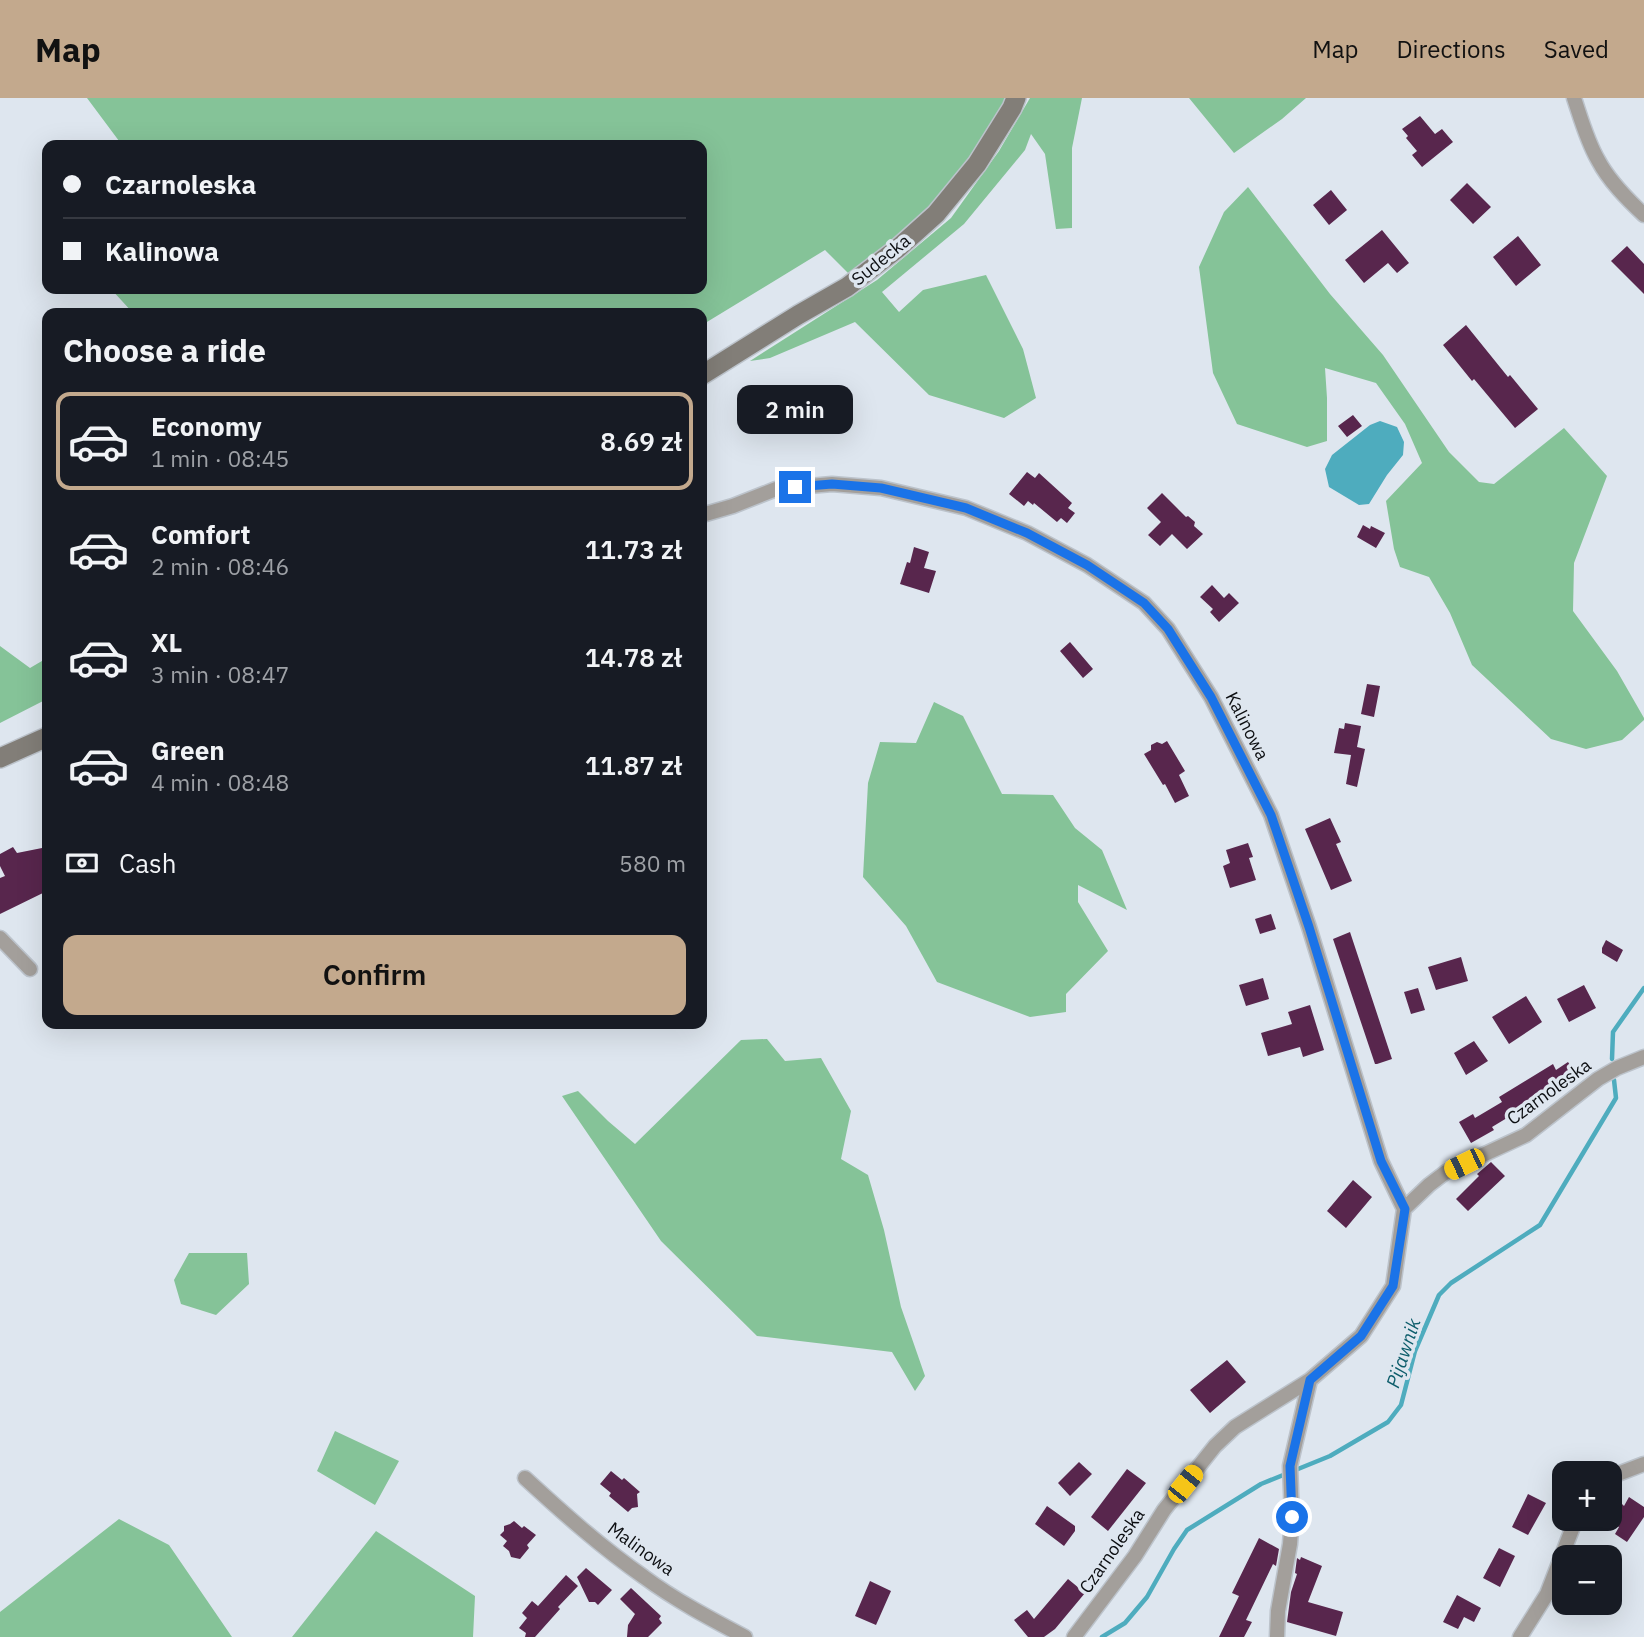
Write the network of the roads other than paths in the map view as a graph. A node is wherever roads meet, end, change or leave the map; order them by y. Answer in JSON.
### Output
{"nodes":[{"id":1,"x":1016,"y":98,"type":"edge"},
{"id":2,"x":1574,"y":98,"type":"edge"},
{"id":3,"x":1644,"y":215,"type":"edge"},
{"id":4,"x":707,"y":371,"type":"edge"},
{"id":5,"x":707,"y":514,"type":"edge"},
{"id":6,"x":42,"y":739,"type":"edge"},
{"id":7,"x":0,"y":758,"type":"edge"},
{"id":8,"x":0,"y":938,"type":"edge"},
{"id":9,"x":30,"y":969,"type":"dead end"},
{"id":10,"x":1644,"y":1057,"type":"edge"},
{"id":11,"x":1405,"y":1209,"type":"junction"},
{"id":12,"x":1310,"y":1380,"type":"junction"},
{"id":13,"x":1644,"y":1464,"type":"edge"},
{"id":14,"x":1622,"y":1473,"type":"edge"},
{"id":15,"x":525,"y":1478,"type":"dead end"},
{"id":16,"x":1571,"y":1531,"type":"edge"},
{"id":17,"x":745,"y":1637,"type":"edge"},
{"id":18,"x":1074,"y":1637,"type":"edge"},
{"id":19,"x":1276,"y":1637,"type":"edge"},
{"id":20,"x":1520,"y":1637,"type":"edge"}],
"edges":[{"from":1,"to":4,"type":"main road","name":"Sudecka"},
{"from":2,"to":3,"type":"street"},
{"from":5,"to":11,"type":"street","name":"Kalinowa"},
{"from":6,"to":7,"type":"main road"},
{"from":8,"to":9,"type":"street"},
{"from":10,"to":11,"type":"street","name":"Czarnoleska"},
{"from":11,"to":12,"type":"street","name":"Czarnoleska"},
{"from":12,"to":18,"type":"street","name":"Czarnoleska"},
{"from":12,"to":19,"type":"street"},
{"from":13,"to":14,"type":"street"},
{"from":15,"to":17,"type":"street","name":"Malinowa"},
{"from":16,"to":20,"type":"street"}]}
